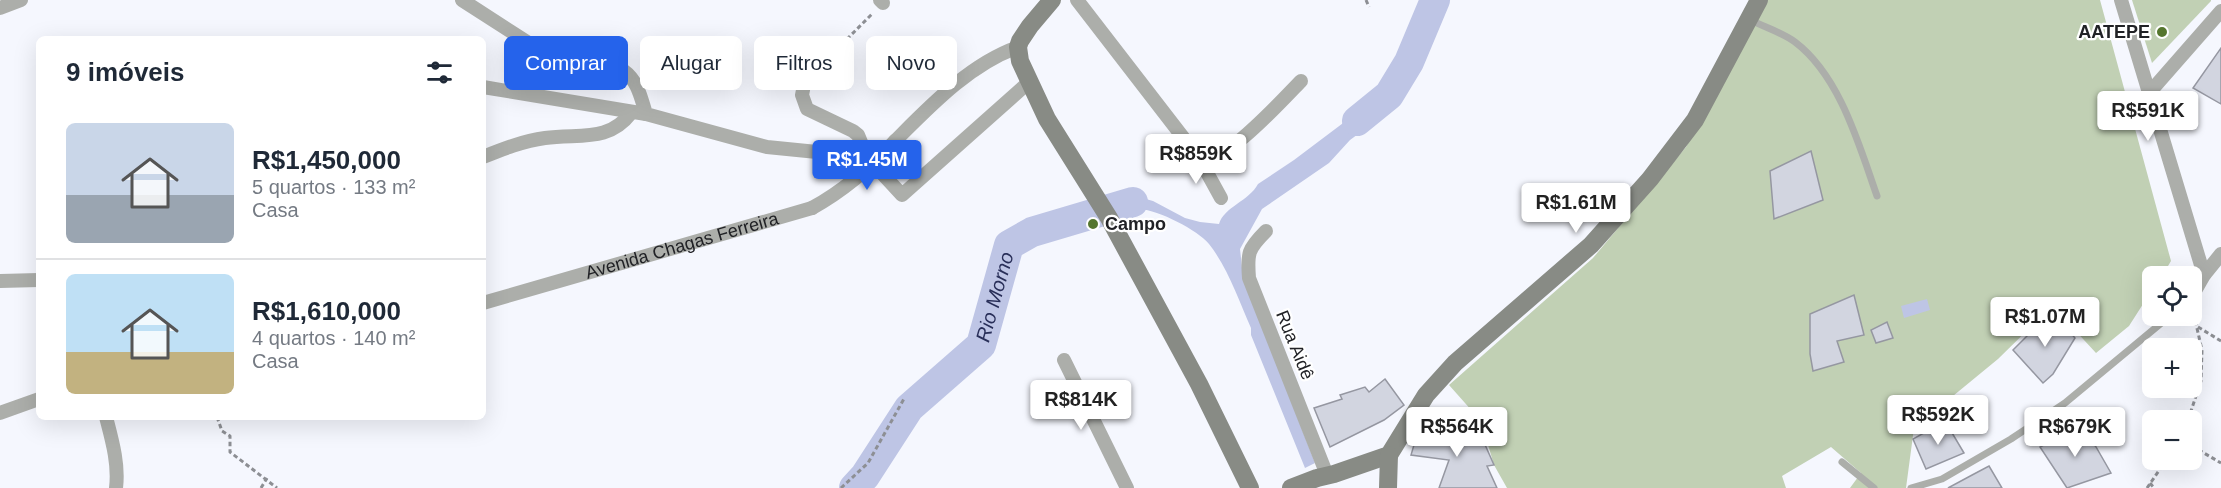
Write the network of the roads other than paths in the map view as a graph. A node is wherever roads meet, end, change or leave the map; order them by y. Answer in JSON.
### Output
{"nodes":[{"id":1,"x":21,"y":0,"type":"edge"},
{"id":2,"x":462,"y":0,"type":"edge"},
{"id":3,"x":1052,"y":0,"type":"edge"},
{"id":4,"x":1077,"y":0,"type":"edge"},
{"id":5,"x":1759,"y":0,"type":"edge"},
{"id":6,"x":2121,"y":0,"type":"edge"},
{"id":7,"x":0,"y":8,"type":"edge"},
{"id":8,"x":2221,"y":11,"type":"edge"},
{"id":9,"x":1749,"y":19,"type":"junction"},
{"id":10,"x":1018,"y":46,"type":"junction"},
{"id":11,"x":1301,"y":81,"type":"dead end"},
{"id":12,"x":1029,"y":82,"type":"junction"},
{"id":13,"x":486,"y":88,"type":"edge"},
{"id":14,"x":803,"y":90,"type":"edge"},
{"id":15,"x":2150,"y":92,"type":"junction"},
{"id":16,"x":631,"y":113,"type":"junction"},
{"id":17,"x":646,"y":114,"type":"junction"},
{"id":18,"x":486,"y":156,"type":"edge"},
{"id":19,"x":867,"y":157,"type":"junction"},
{"id":20,"x":1199,"y":158,"type":"junction"},
{"id":21,"x":1877,"y":196,"type":"dead end"},
{"id":22,"x":1221,"y":198,"type":"dead end"},
{"id":23,"x":1266,"y":231,"type":"dead end"},
{"id":24,"x":2221,"y":254,"type":"edge"},
{"id":25,"x":2204,"y":275,"type":"junction"},
{"id":26,"x":2202,"y":278,"type":"edge"},
{"id":27,"x":36,"y":280,"type":"edge"},
{"id":28,"x":0,"y":281,"type":"edge"},
{"id":29,"x":486,"y":302,"type":"edge"},
{"id":30,"x":2158,"y":326,"type":"edge"},
{"id":31,"x":1064,"y":360,"type":"dead end"},
{"id":32,"x":36,"y":400,"type":"edge"},
{"id":33,"x":0,"y":413,"type":"edge"},
{"id":34,"x":107,"y":420,"type":"edge"},
{"id":35,"x":1389,"y":455,"type":"junction"},
{"id":36,"x":1842,"y":462,"type":"dead end"},
{"id":37,"x":1327,"y":475,"type":"junction"},
{"id":38,"x":116,"y":488,"type":"edge"},
{"id":39,"x":1127,"y":488,"type":"edge"},
{"id":40,"x":1250,"y":488,"type":"edge"},
{"id":41,"x":1291,"y":488,"type":"edge"},
{"id":42,"x":1388,"y":488,"type":"edge"},
{"id":43,"x":1874,"y":488,"type":"edge"},
{"id":44,"x":1911,"y":488,"type":"edge"}],
"edges":[{"from":1,"to":7,"type":"street"},
{"from":2,"to":17,"type":"street"},
{"from":3,"to":10,"type":"main road"},
{"from":4,"to":20,"type":"street"},
{"from":5,"to":9,"type":"main road"},
{"from":6,"to":15,"type":"street"},
{"from":8,"to":15,"type":"street"},
{"from":9,"to":21,"type":"lane"},
{"from":9,"to":35,"type":"main road"},
{"from":10,"to":12,"type":"main road"},
{"from":10,"to":29,"type":"street","name":"Avenida Chagas Ferreira","bridge":true},
{"from":11,"to":20,"type":"street"},
{"from":12,"to":19,"type":"street"},
{"from":12,"to":40,"type":"main road"},
{"from":13,"to":16,"type":"street"},
{"from":14,"to":19,"type":"street"},
{"from":15,"to":25,"type":"street"},
{"from":16,"to":17,"type":"street"},
{"from":16,"to":18,"type":"street"},
{"from":17,"to":19,"type":"street"},
{"from":20,"to":22,"type":"street"},
{"from":23,"to":37,"type":"street","name":"Rua Aidê"},
{"from":24,"to":25,"type":"street"},
{"from":25,"to":26,"type":"street"},
{"from":27,"to":28,"type":"street"},
{"from":30,"to":44,"type":"lane"},
{"from":31,"to":39,"type":"street"},
{"from":32,"to":33,"type":"street"},
{"from":34,"to":38,"type":"street"},
{"from":35,"to":37,"type":"main road"},
{"from":35,"to":42,"type":"main road"},
{"from":36,"to":43,"type":"lane"},
{"from":37,"to":41,"type":"main road"}]}
